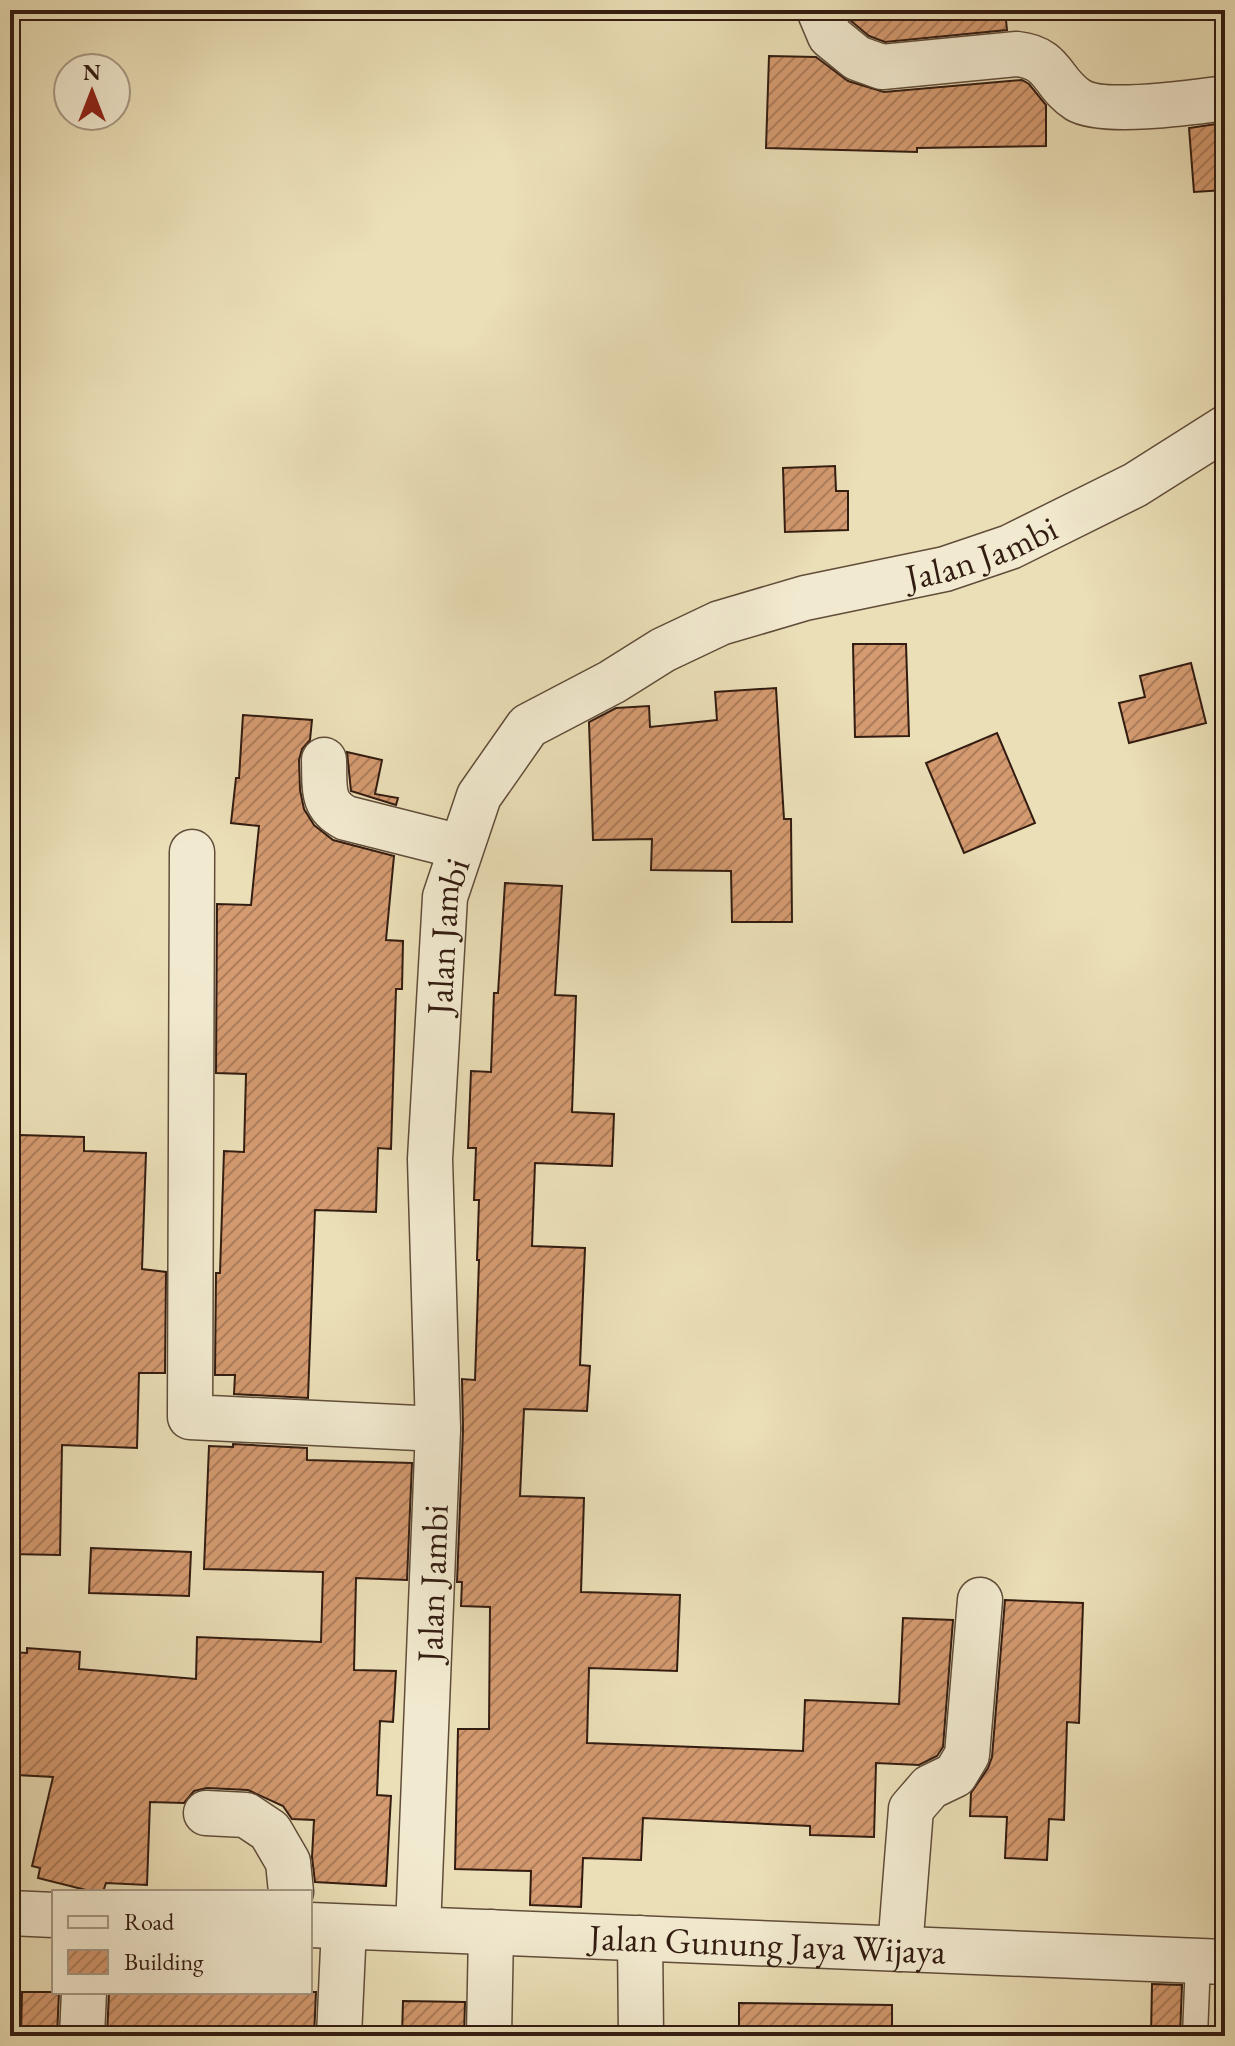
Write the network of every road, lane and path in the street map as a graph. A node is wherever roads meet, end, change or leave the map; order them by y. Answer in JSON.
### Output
{"nodes":[{"id":1,"x":819,"y":10,"type":"edge"},
{"id":2,"x":1225,"y":98,"type":"edge"},
{"id":3,"x":1225,"y":428,"type":"edge"},
{"id":4,"x":324,"y":760,"type":"dead end"},
{"id":5,"x":461,"y":847,"type":"junction"},
{"id":6,"x":192,"y":852,"type":"dead end"},
{"id":7,"x":438,"y":1429,"type":"junction"},
{"id":8,"x":980,"y":1600,"type":"dead end"},
{"id":9,"x":206,"y":1813,"type":"dead end"},
{"id":10,"x":291,"y":1890,"type":"edge"},
{"id":11,"x":10,"y":1913,"type":"edge"},
{"id":12,"x":52,"y":1915,"type":"edge"},
{"id":13,"x":327,"y":1926,"type":"edge"},
{"id":14,"x":418,"y":1929,"type":"junction"},
{"id":15,"x":491,"y":1932,"type":"junction"},
{"id":16,"x":640,"y":1938,"type":"junction"},
{"id":17,"x":900,"y":1949,"type":"junction"},
{"id":18,"x":1211,"y":1961,"type":"edge"},
{"id":19,"x":84,"y":1994,"type":"edge"},
{"id":20,"x":82,"y":2036,"type":"edge"},
{"id":21,"x":339,"y":2036,"type":"edge"},
{"id":22,"x":489,"y":2036,"type":"edge"},
{"id":23,"x":641,"y":2036,"type":"edge"},
{"id":24,"x":1195,"y":2036,"type":"edge"}],
"edges":[{"from":1,"to":2,"type":"street"},
{"from":3,"to":5,"type":"street","name":"Jalan Jambi"},
{"from":4,"to":5,"type":"street"},
{"from":5,"to":7,"type":"street","name":"Jalan Jambi"},
{"from":6,"to":7,"type":"street"},
{"from":7,"to":14,"type":"street","name":"Jalan Jambi"},
{"from":8,"to":17,"type":"street"},
{"from":9,"to":10,"type":"street"},
{"from":11,"to":12,"type":"street"},
{"from":13,"to":14,"type":"street","name":"Jalan Gunung Jaya Wijaya"},
{"from":13,"to":21,"type":"street"},
{"from":14,"to":15,"type":"street","name":"Jalan Gunung Jaya Wijaya"},
{"from":15,"to":16,"type":"street","name":"Jalan Gunung Jaya Wijaya"},
{"from":15,"to":22,"type":"street"},
{"from":16,"to":17,"type":"street","name":"Jalan Gunung Jaya Wijaya"},
{"from":16,"to":23,"type":"street"},
{"from":17,"to":18,"type":"street","name":"Jalan Gunung Jaya Wijaya"},
{"from":18,"to":24,"type":"lane"},
{"from":19,"to":20,"type":"street"}]}
